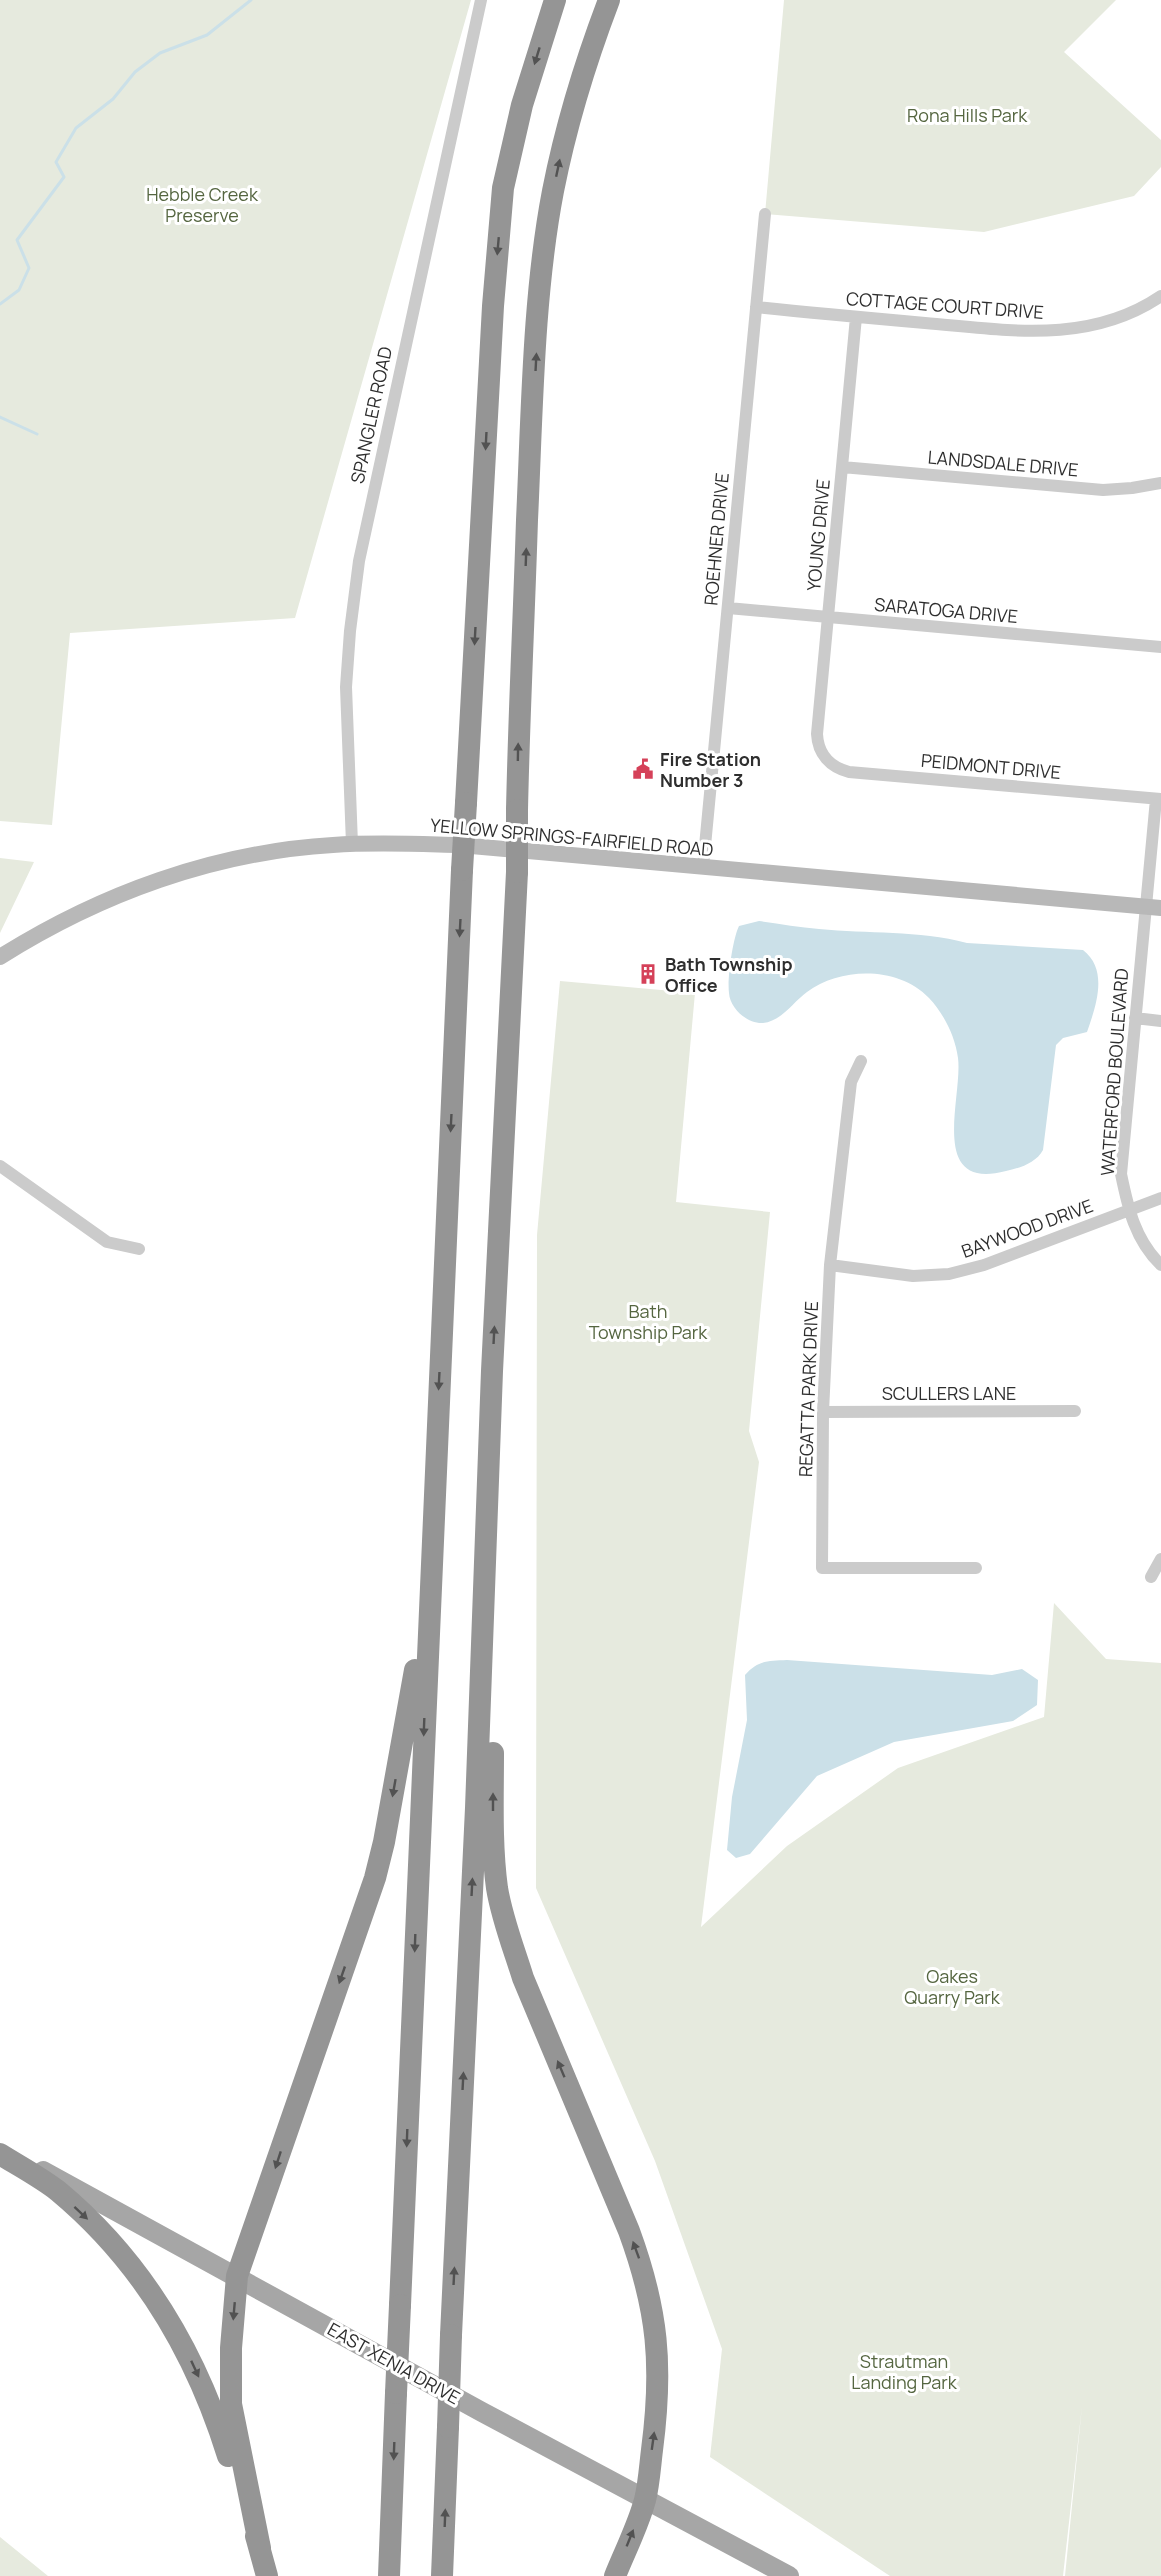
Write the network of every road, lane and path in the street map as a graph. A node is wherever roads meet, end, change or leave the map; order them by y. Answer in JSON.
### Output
{"nodes":[{"id":1,"x":481,"y":0,"type":"edge"},
{"id":2,"x":555,"y":0,"type":"edge"},
{"id":3,"x":609,"y":0,"type":"edge"},
{"id":4,"x":765,"y":214,"type":"dead end"},
{"id":5,"x":1161,"y":296,"type":"edge"},
{"id":6,"x":756,"y":307,"type":"junction"},
{"id":7,"x":856,"y":317,"type":"junction"},
{"id":8,"x":842,"y":467,"type":"junction"},
{"id":9,"x":1161,"y":483,"type":"edge"},
{"id":10,"x":728,"y":608,"type":"junction"},
{"id":11,"x":828,"y":618,"type":"junction"},
{"id":12,"x":1161,"y":647,"type":"edge"},
{"id":13,"x":823,"y":756,"type":"joint"},
{"id":14,"x":1159,"y":799,"type":"edge"},
{"id":15,"x":352,"y":844,"type":"junction"},
{"id":16,"x":703,"y":867,"type":"junction"},
{"id":17,"x":1154,"y":907,"type":"edge"},
{"id":18,"x":0,"y":957,"type":"edge"},
{"id":19,"x":1135,"y":1018,"type":"junction"},
{"id":20,"x":1161,"y":1021,"type":"edge"},
{"id":21,"x":861,"y":1061,"type":"dead end"},
{"id":22,"x":0,"y":1166,"type":"edge"},
{"id":23,"x":1161,"y":1198,"type":"edge"},
{"id":24,"x":1128,"y":1210,"type":"junction"},
{"id":25,"x":139,"y":1249,"type":"dead end"},
{"id":26,"x":830,"y":1265,"type":"junction"},
{"id":27,"x":1161,"y":1265,"type":"edge"},
{"id":28,"x":492,"y":1371,"type":"junction"},
{"id":29,"x":1075,"y":1411,"type":"dead end"},
{"id":30,"x":823,"y":1412,"type":"junction"},
{"id":31,"x":432,"y":1522,"type":"junction"},
{"id":32,"x":1161,"y":1559,"type":"edge"},
{"id":33,"x":976,"y":1568,"type":"dead end"},
{"id":34,"x":1152,"y":1577,"type":"dead end"},
{"id":35,"x":0,"y":2147,"type":"edge"},
{"id":36,"x":0,"y":2154,"type":"edge"},
{"id":37,"x":237,"y":2276,"type":"junction"},
{"id":38,"x":645,"y":2499,"type":"junction"},
{"id":39,"x":260,"y":2548,"type":"junction"},
{"id":40,"x":267,"y":2576,"type":"edge"},
{"id":41,"x":389,"y":2576,"type":"edge"},
{"id":42,"x":442,"y":2576,"type":"edge"},
{"id":43,"x":615,"y":2576,"type":"edge"},
{"id":44,"x":789,"y":2576,"type":"edge"}],
"edges":[{"from":1,"to":15,"type":"street","name":"SPANGLER ROAD"},
{"from":2,"to":31,"type":"highway","one_way":true,"bridge":true},
{"from":28,"to":3,"type":"highway","one_way":true,"bridge":true},
{"from":4,"to":6,"type":"street","name":"ROEHNER DRIVE"},
{"from":5,"to":7,"type":"street","name":"COTTAGE COURT DRIVE"},
{"from":6,"to":7,"type":"street","name":"COTTAGE COURT DRIVE"},
{"from":6,"to":10,"type":"street","name":"ROEHNER DRIVE"},
{"from":7,"to":8,"type":"street","name":"YOUNG DRIVE"},
{"from":8,"to":9,"type":"street","name":"LANDSDALE DRIVE"},
{"from":8,"to":11,"type":"street","name":"YOUNG DRIVE"},
{"from":10,"to":11,"type":"street","name":"SARATOGA DRIVE"},
{"from":10,"to":16,"type":"street","name":"ROEHNER DRIVE"},
{"from":11,"to":12,"type":"street","name":"SARATOGA DRIVE"},
{"from":11,"to":13,"type":"street","name":"YOUNG DRIVE"},
{"from":13,"to":14,"type":"street","name":"PEIDMONT DRIVE"},
{"from":14,"to":17,"type":"street","name":"WATERFORD BOULEVARD"},
{"from":15,"to":16,"type":"main road","name":"YELLOW SPRINGS-FAIRFIELD ROAD"},
{"from":15,"to":18,"type":"main road","name":"YELLOW SPRINGS-FAIRFIELD ROAD"},
{"from":16,"to":17,"type":"main road","name":"YELLOW SPRINGS-FAIRFIELD ROAD"},
{"from":17,"to":19,"type":"street","name":"WATERFORD BOULEVARD"},
{"from":19,"to":20,"type":"street"},
{"from":19,"to":24,"type":"street","name":"WATERFORD BOULEVARD"},
{"from":21,"to":26,"type":"street","name":"REGATTA PARK DRIVE"},
{"from":22,"to":25,"type":"street"},
{"from":23,"to":24,"type":"street","name":"BAYWOOD DRIVE"},
{"from":24,"to":26,"type":"street","name":"BAYWOOD DRIVE"},
{"from":24,"to":27,"type":"street","name":"WATERFORD BOULEVARD"},
{"from":26,"to":30,"type":"street","name":"REGATTA PARK DRIVE"},
{"from":38,"to":28,"type":"highway","one_way":true},
{"from":42,"to":28,"type":"highway","one_way":true,"bridge":true},
{"from":29,"to":30,"type":"street","name":"SCULLERS LANE"},
{"from":30,"to":33,"type":"street","name":"REGATTA PARK DRIVE"},
{"from":31,"to":37,"type":"highway","one_way":true},
{"from":31,"to":41,"type":"highway","one_way":true,"bridge":true},
{"from":32,"to":34,"type":"street"},
{"from":35,"to":37,"type":"main road","name":"EAST XENIA DRIVE"},
{"from":36,"to":39,"type":"highway","one_way":true},
{"from":37,"to":38,"type":"main road","name":"EAST XENIA DRIVE"},
{"from":37,"to":39,"type":"highway","one_way":true},
{"from":43,"to":38,"type":"highway","one_way":true},
{"from":38,"to":44,"type":"main road","name":"EAST XENIA DRIVE"},
{"from":39,"to":40,"type":"highway"}]}
